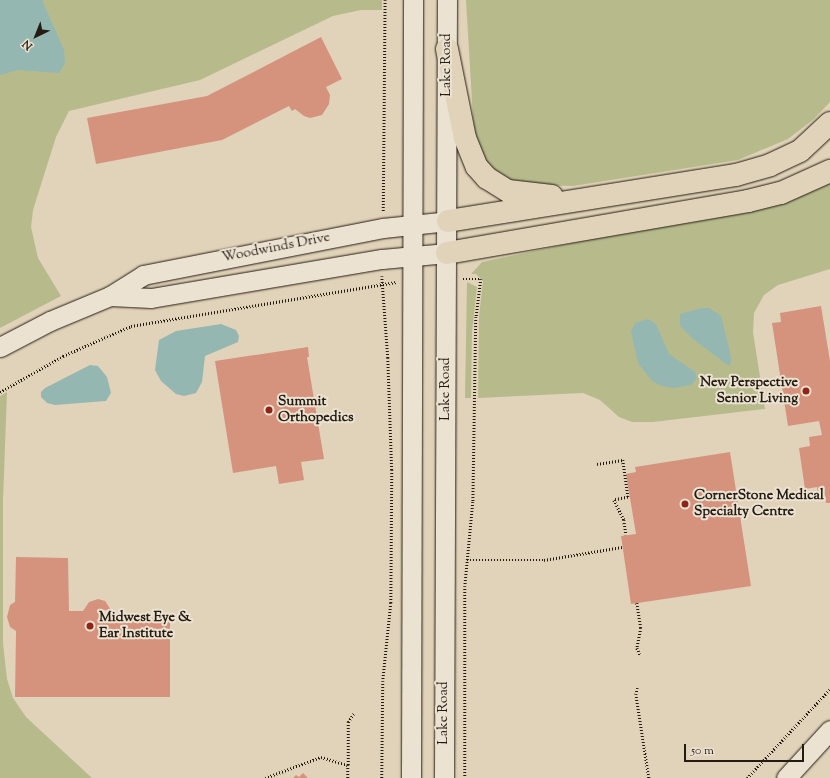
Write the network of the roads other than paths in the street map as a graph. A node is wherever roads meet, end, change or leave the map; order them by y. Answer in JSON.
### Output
{"nodes":[{"id":1,"x":413,"y":0,"type":"edge"},
{"id":2,"x":447,"y":0,"type":"edge"},
{"id":3,"x":447,"y":49,"type":"junction"},
{"id":4,"x":830,"y":123,"type":"edge"},
{"id":5,"x":830,"y":171,"type":"edge"},
{"id":6,"x":589,"y":199,"type":"junction"},
{"id":7,"x":448,"y":221,"type":"junction"},
{"id":8,"x":412,"y":225,"type":"junction"},
{"id":9,"x":447,"y":253,"type":"junction"},
{"id":10,"x":412,"y":256,"type":"junction"},
{"id":11,"x":110,"y":296,"type":"junction"},
{"id":12,"x":0,"y":347,"type":"edge"},
{"id":13,"x":830,"y":730,"type":"edge"},
{"id":14,"x":411,"y":778,"type":"edge"},
{"id":15,"x":444,"y":778,"type":"edge"},
{"id":16,"x":786,"y":778,"type":"edge"}],
"edges":[{"from":1,"to":8,"type":"main road"},
{"from":2,"to":3,"type":"main road","name":"Lake Road"},
{"from":3,"to":6,"type":"highway"},
{"from":3,"to":7,"type":"main road","name":"Lake Road"},
{"from":4,"to":6,"type":"highway"},
{"from":5,"to":9,"type":"highway"},
{"from":6,"to":7,"type":"highway"},
{"from":7,"to":8,"type":"main road","name":"Woodwinds Drive"},
{"from":7,"to":9,"type":"main road","name":"Lake Road"},
{"from":8,"to":10,"type":"main road"},
{"from":8,"to":11,"type":"main road","name":"Woodwinds Drive"},
{"from":9,"to":10,"type":"main road","name":"Woodwinds Drive"},
{"from":9,"to":15,"type":"main road","name":"Lake Road"},
{"from":10,"to":11,"type":"main road","name":"Woodwinds Drive"},
{"from":10,"to":14,"type":"main road"},
{"from":11,"to":12,"type":"main road","name":"Woodwinds Drive"},
{"from":13,"to":16,"type":"main road"}]}
